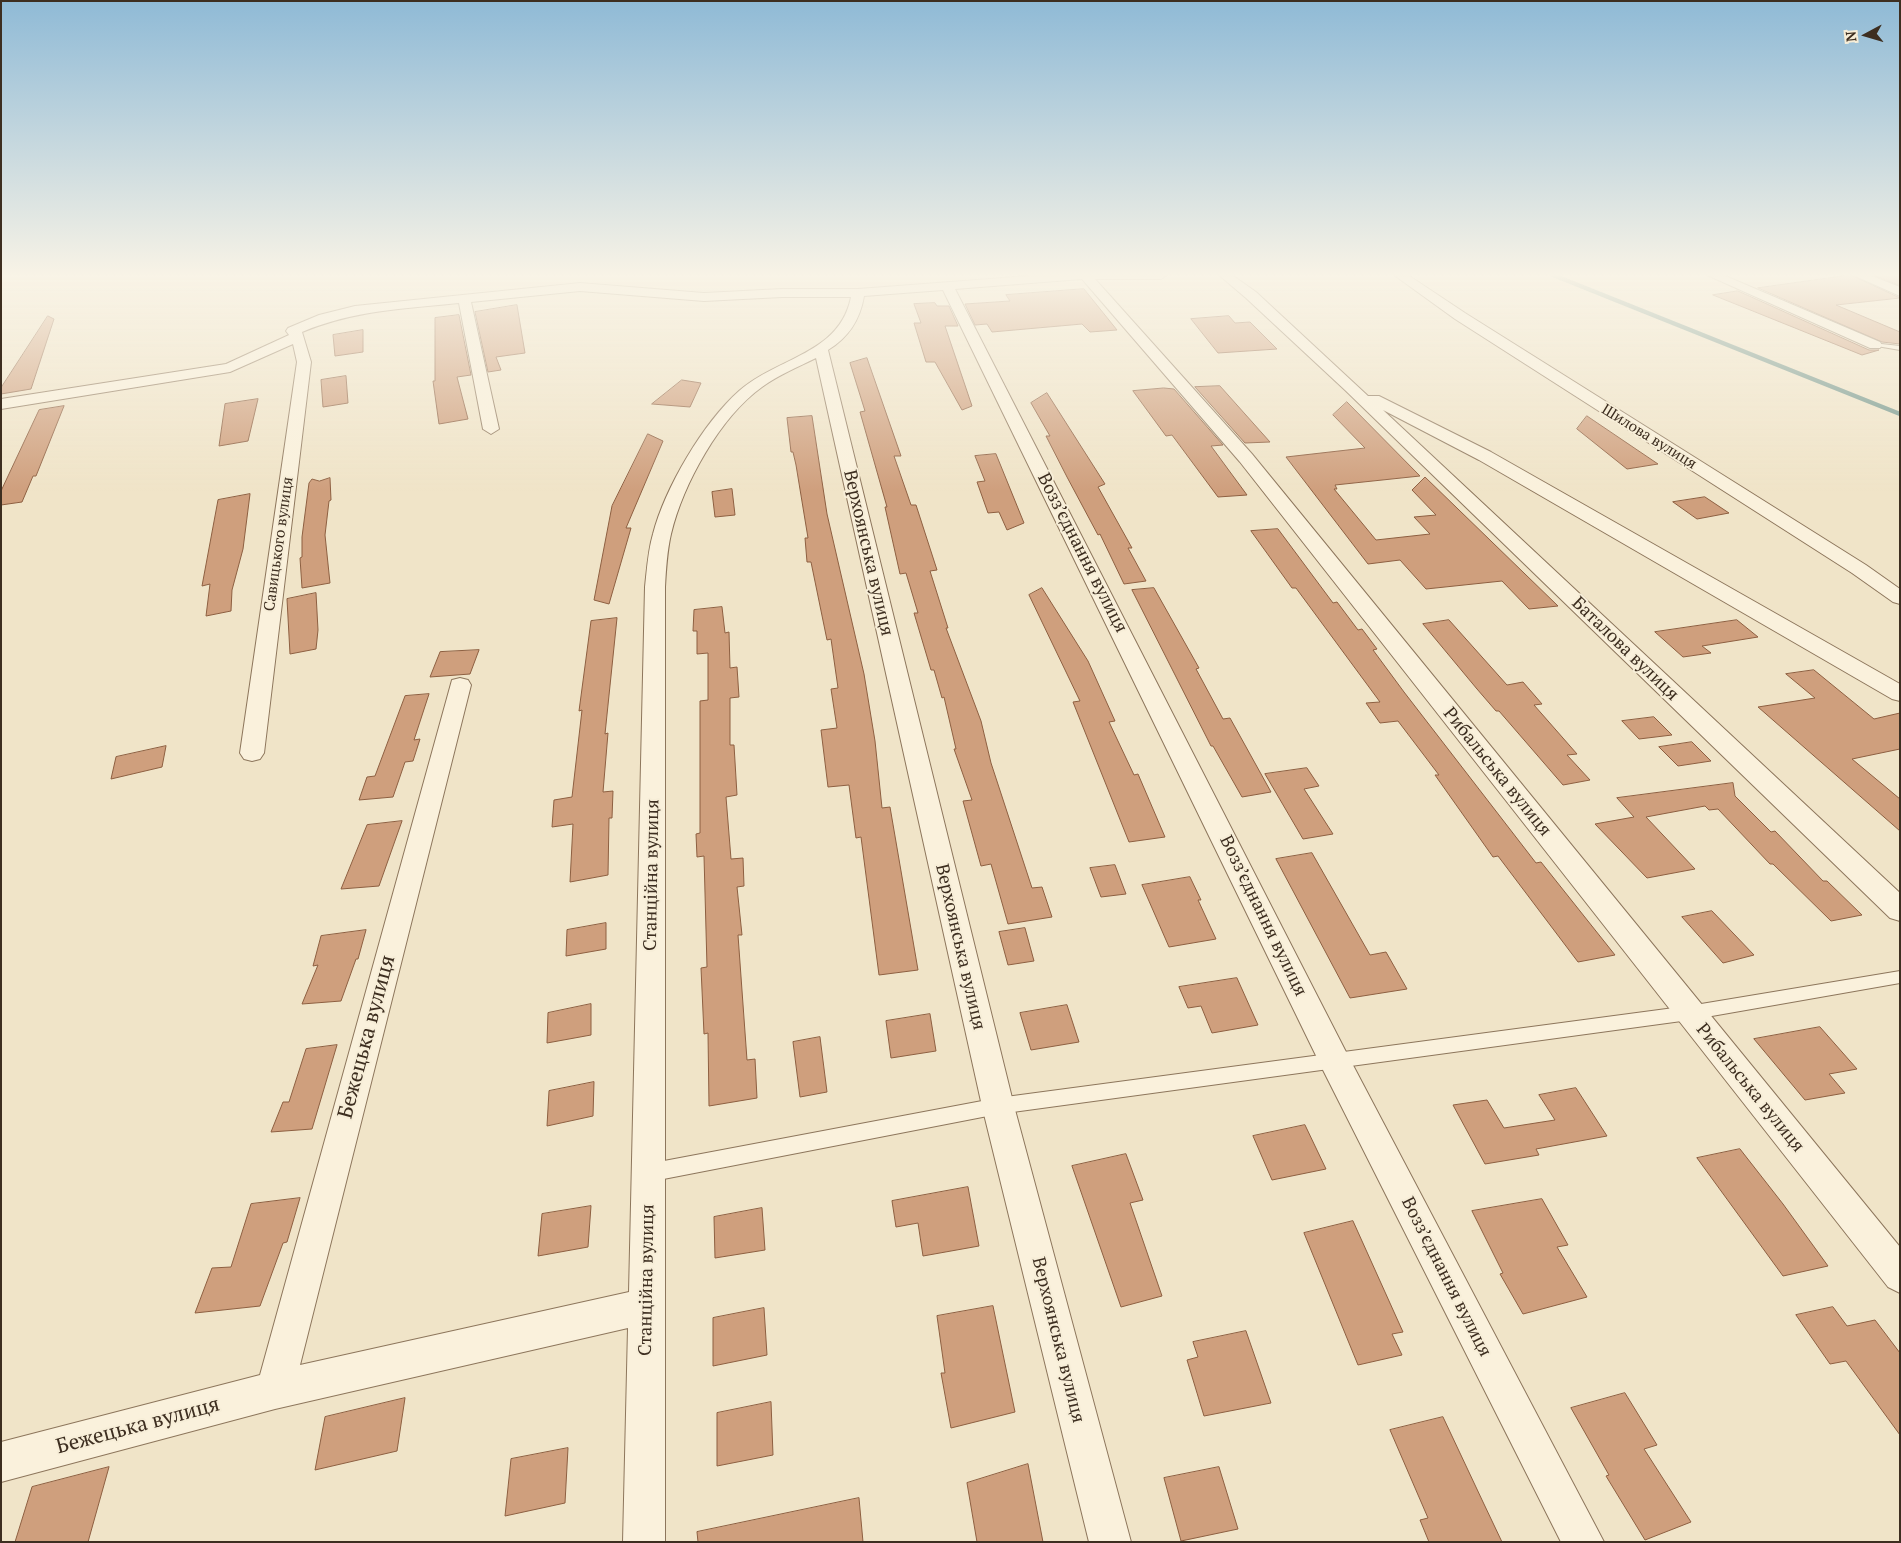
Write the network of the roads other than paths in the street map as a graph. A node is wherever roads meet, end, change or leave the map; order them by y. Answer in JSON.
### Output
{"nodes":[{"id":1,"x":275,"y":347,"type":"edge"},
{"id":2,"x":301,"y":347,"type":"edge"},
{"id":3,"x":474,"y":347,"type":"edge"},
{"id":4,"x":824,"y":347,"type":"edge"},
{"id":5,"x":978,"y":347,"type":"edge"},
{"id":6,"x":1148,"y":347,"type":"edge"},
{"id":7,"x":1307,"y":347,"type":"edge"},
{"id":8,"x":1509,"y":347,"type":"edge"},
{"id":9,"x":821,"y":350,"type":"junction"},
{"id":10,"x":1350,"y":387,"type":"junction"},
{"id":11,"x":7,"y":408,"type":"edge"},
{"id":12,"x":491,"y":429,"type":"dead end"},
{"id":13,"x":1900,"y":598,"type":"edge"},
{"id":14,"x":460,"y":685,"type":"dead end"},
{"id":15,"x":1900,"y":694,"type":"edge"},
{"id":16,"x":252,"y":753,"type":"dead end"},
{"id":17,"x":1900,"y":910,"type":"edge"},
{"id":18,"x":1900,"y":976,"type":"edge"},
{"id":19,"x":1689,"y":1012,"type":"junction"},
{"id":20,"x":1334,"y":1060,"type":"junction"},
{"id":21,"x":998,"y":1106,"type":"junction"},
{"id":22,"x":648,"y":1172,"type":"junction"},
{"id":23,"x":1900,"y":1275,"type":"edge"},
{"id":24,"x":647,"y":1306,"type":"junction"},
{"id":25,"x":275,"y":1390,"type":"junction"},
{"id":26,"x":1,"y":1462,"type":"edge"},
{"id":27,"x":644,"y":1542,"type":"edge"},
{"id":28,"x":1110,"y":1542,"type":"edge"},
{"id":29,"x":1583,"y":1542,"type":"edge"}],
"edges":[{"from":1,"to":11,"type":"street"},
{"from":2,"to":16,"type":"street","name":"Савицького вулиця"},
{"from":3,"to":12,"type":"street"},
{"from":4,"to":9,"type":"street","name":"Станційна вулиця"},
{"from":5,"to":20,"type":"street","name":"Возз’єднання вулиця"},
{"from":6,"to":19,"type":"street","name":"Рибальська вулиця"},
{"from":7,"to":10,"type":"street","name":"Баталова вулиця"},
{"from":8,"to":13,"type":"street","name":"Шилова вулиця"},
{"from":9,"to":21,"type":"street","name":"Верхоянська вулиця"},
{"from":9,"to":22,"type":"street","name":"Станційна вулиця"},
{"from":10,"to":15,"type":"street","name":"Баталова вулиця"},
{"from":10,"to":17,"type":"street","name":"Баталова вулиця"},
{"from":14,"to":25,"type":"street","name":"Бежецька вулиця"},
{"from":18,"to":19,"type":"lane"},
{"from":19,"to":20,"type":"lane"},
{"from":19,"to":23,"type":"street","name":"Рибальська вулиця"},
{"from":20,"to":21,"type":"lane"},
{"from":20,"to":29,"type":"street","name":"Возз’єднання вулиця"},
{"from":21,"to":22,"type":"lane"},
{"from":21,"to":28,"type":"street","name":"Верхоянська вулиця"},
{"from":22,"to":24,"type":"street","name":"Станційна вулиця"},
{"from":24,"to":25,"type":"street","name":"Бежецька вулиця"},
{"from":24,"to":27,"type":"street","name":"Станційна вулиця"},
{"from":25,"to":26,"type":"street","name":"Бежецька вулиця"}]}
